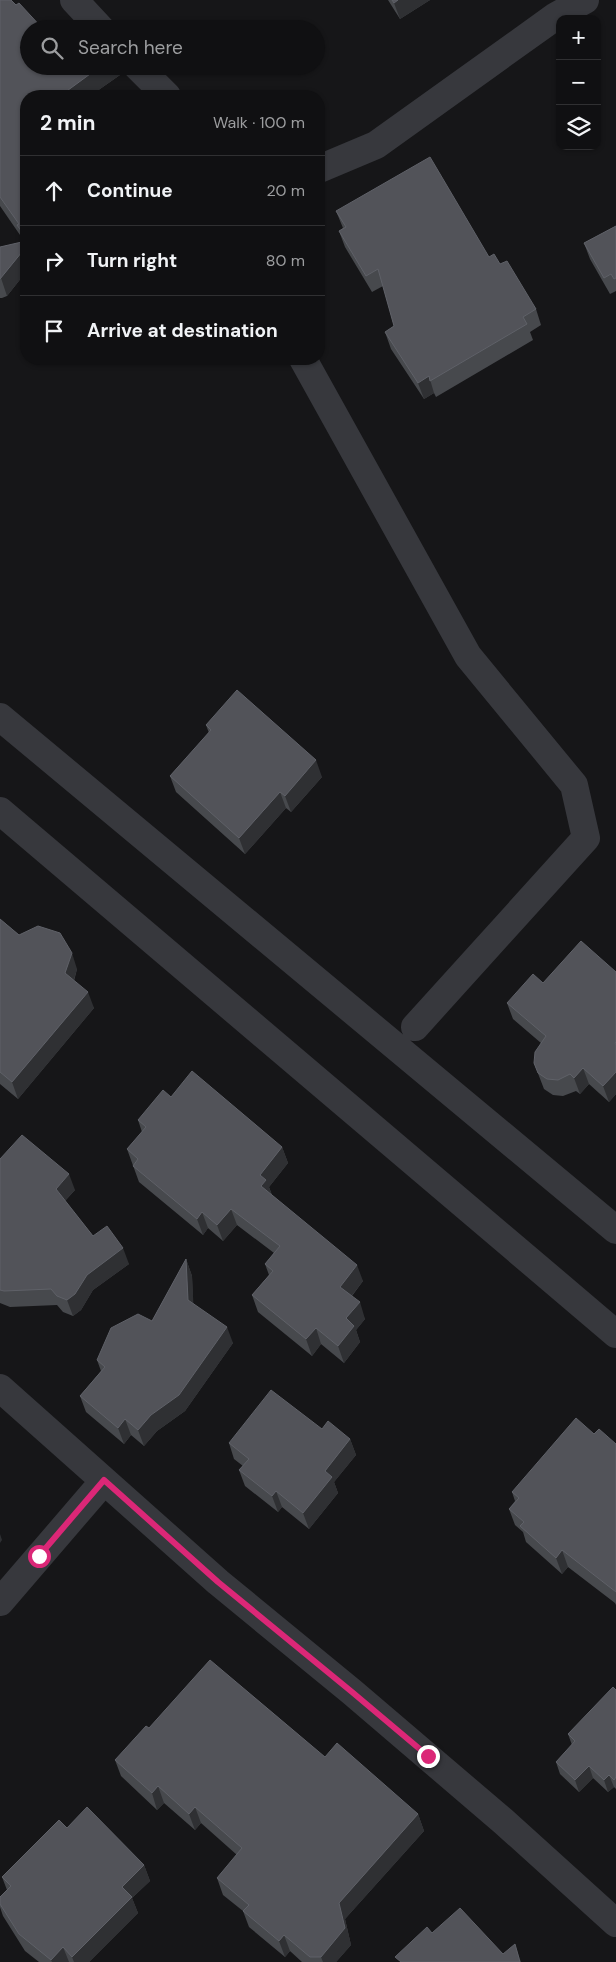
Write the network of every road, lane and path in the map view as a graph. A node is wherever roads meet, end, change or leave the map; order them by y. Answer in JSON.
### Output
{"nodes":[{"id":1,"x":74,"y":0,"type":"edge"},
{"id":2,"x":585,"y":0,"type":"edge"},
{"id":3,"x":93,"y":20,"type":"edge"},
{"id":4,"x":145,"y":75,"type":"edge"},
{"id":5,"x":161,"y":90,"type":"edge"},
{"id":6,"x":325,"y":166,"type":"edge"},
{"id":7,"x":306,"y":365,"type":"edge"},
{"id":8,"x":0,"y":716,"type":"edge"},
{"id":9,"x":0,"y":811,"type":"edge"},
{"id":10,"x":415,"y":1027,"type":"dead end"},
{"id":11,"x":616,"y":1230,"type":"edge"},
{"id":12,"x":616,"y":1334,"type":"edge"},
{"id":13,"x":0,"y":1388,"type":"edge"},
{"id":14,"x":104,"y":1480,"type":"junction"},
{"id":15,"x":0,"y":1602,"type":"edge"},
{"id":16,"x":616,"y":1923,"type":"edge"}],
"edges":[{"from":1,"to":3,"type":"street"},
{"from":2,"to":6,"type":"street"},
{"from":4,"to":5,"type":"street"},
{"from":7,"to":10,"type":"street"},
{"from":8,"to":11,"type":"street"},
{"from":9,"to":12,"type":"street"},
{"from":13,"to":14,"type":"street"},
{"from":14,"to":15,"type":"street"},
{"from":14,"to":16,"type":"street"}]}
